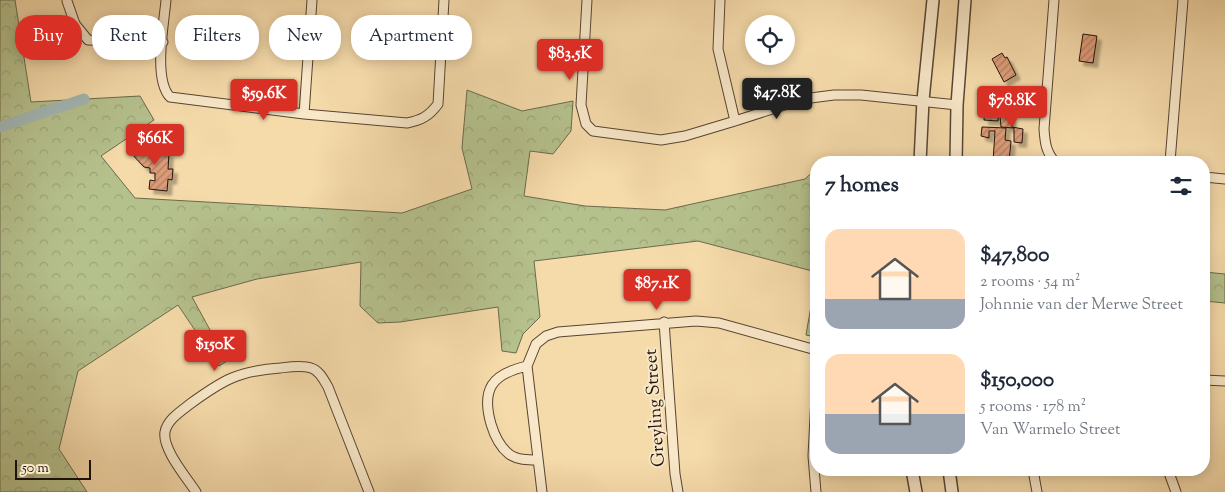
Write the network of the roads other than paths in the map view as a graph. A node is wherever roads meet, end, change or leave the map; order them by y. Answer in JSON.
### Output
{"nodes":[{"id":1,"x":166,"y":0,"type":"edge"},
{"id":2,"x":312,"y":0,"type":"edge"},
{"id":3,"x":444,"y":0,"type":"edge"},
{"id":4,"x":587,"y":0,"type":"edge"},
{"id":5,"x":720,"y":0,"type":"edge"},
{"id":6,"x":934,"y":0,"type":"edge"},
{"id":7,"x":965,"y":0,"type":"edge"},
{"id":8,"x":1054,"y":0,"type":"edge"},
{"id":9,"x":1183,"y":0,"type":"edge"},
{"id":10,"x":67,"y":1,"type":"dead end"},
{"id":11,"x":165,"y":15,"type":"edge"},
{"id":12,"x":92,"y":40,"type":"edge"},
{"id":13,"x":162,"y":60,"type":"edge"},
{"id":14,"x":923,"y":100,"type":"junction"},
{"id":15,"x":957,"y":105,"type":"junction"},
{"id":16,"x":304,"y":114,"type":"junction"},
{"id":17,"x":735,"y":121,"type":"junction"},
{"id":18,"x":920,"y":156,"type":"edge"},
{"id":19,"x":956,"y":156,"type":"edge"},
{"id":20,"x":1051,"y":156,"type":"edge"},
{"id":21,"x":1170,"y":156,"type":"edge"},
{"id":22,"x":1210,"y":178,"type":"edge"},
{"id":23,"x":1225,"y":179,"type":"edge"},
{"id":24,"x":664,"y":322,"type":"junction"},
{"id":25,"x":810,"y":348,"type":"edge"},
{"id":26,"x":527,"y":366,"type":"junction"},
{"id":27,"x":1210,"y":380,"type":"edge"},
{"id":28,"x":1225,"y":381,"type":"edge"},
{"id":29,"x":538,"y":460,"type":"junction"},
{"id":30,"x":815,"y":476,"type":"edge"},
{"id":31,"x":913,"y":476,"type":"edge"},
{"id":32,"x":950,"y":476,"type":"edge"},
{"id":33,"x":1034,"y":476,"type":"edge"},
{"id":34,"x":1170,"y":476,"type":"edge"},
{"id":35,"x":196,"y":492,"type":"edge"},
{"id":36,"x":369,"y":492,"type":"edge"},
{"id":37,"x":542,"y":492,"type":"edge"},
{"id":38,"x":678,"y":492,"type":"edge"},
{"id":39,"x":816,"y":492,"type":"edge"},
{"id":40,"x":916,"y":492,"type":"edge"},
{"id":41,"x":952,"y":492,"type":"edge"},
{"id":42,"x":1037,"y":492,"type":"edge"},
{"id":43,"x":1176,"y":492,"type":"edge"}],
"edges":[{"from":1,"to":11,"type":"street"},
{"from":2,"to":16,"type":"street"},
{"from":3,"to":16,"type":"street"},
{"from":4,"to":17,"type":"street"},
{"from":5,"to":17,"type":"street"},
{"from":6,"to":14,"type":"street"},
{"from":7,"to":15,"type":"street"},
{"from":8,"to":20,"type":"street"},
{"from":9,"to":21,"type":"street"},
{"from":10,"to":12,"type":"street"},
{"from":13,"to":16,"type":"street"},
{"from":14,"to":15,"type":"street"},
{"from":14,"to":17,"type":"street"},
{"from":14,"to":18,"type":"street"},
{"from":15,"to":19,"type":"street"},
{"from":22,"to":23,"type":"street"},
{"from":24,"to":25,"type":"street"},
{"from":24,"to":26,"type":"street"},
{"from":24,"to":38,"type":"street","name":"Greyling Street"},
{"from":26,"to":29,"type":"street"},
{"from":26,"to":29,"type":"street"},
{"from":27,"to":28,"type":"street"},
{"from":29,"to":37,"type":"street"},
{"from":30,"to":39,"type":"street"},
{"from":31,"to":40,"type":"street"},
{"from":32,"to":41,"type":"street"},
{"from":33,"to":42,"type":"street"},
{"from":34,"to":43,"type":"street"},
{"from":35,"to":36,"type":"street"}]}
